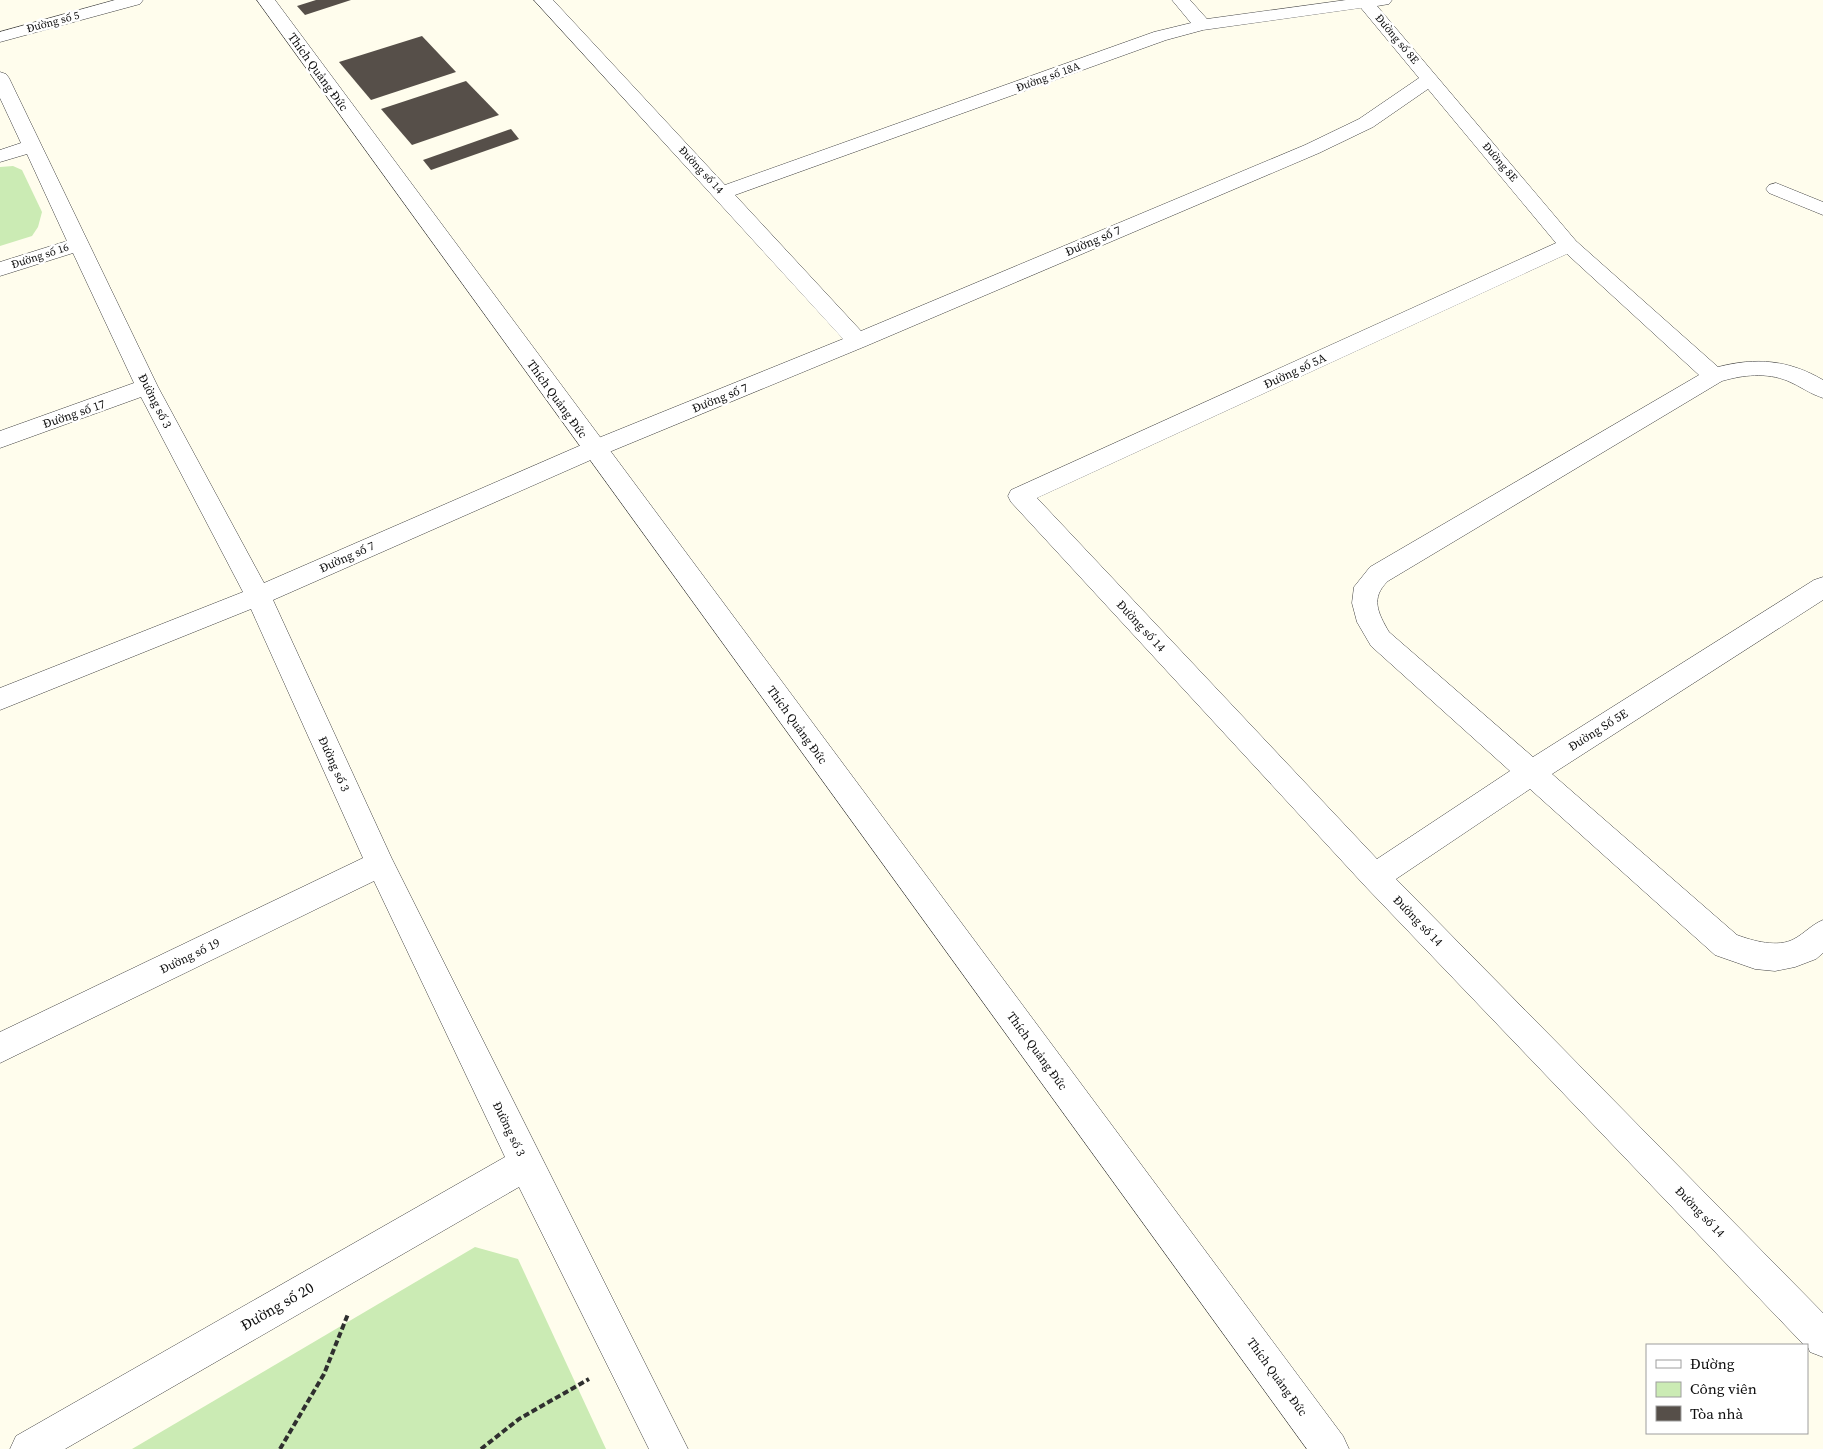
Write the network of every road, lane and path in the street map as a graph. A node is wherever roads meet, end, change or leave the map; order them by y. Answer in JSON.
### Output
{"nodes":[{"id":1,"x":134,"y":0,"type":"edge"},
{"id":2,"x":266,"y":0,"type":"edge"},
{"id":3,"x":543,"y":0,"type":"edge"},
{"id":4,"x":1181,"y":0,"type":"edge"},
{"id":5,"x":1371,"y":1,"type":"edge"},
{"id":6,"x":1202,"y":26,"type":"junction"},
{"id":7,"x":0,"y":37,"type":"edge"},
{"id":8,"x":0,"y":78,"type":"edge"},
{"id":9,"x":1430,"y":79,"type":"junction"},
{"id":10,"x":33,"y":146,"type":"junction"},
{"id":11,"x":0,"y":156,"type":"edge"},
{"id":12,"x":1776,"y":189,"type":"dead end"},
{"id":13,"x":722,"y":193,"type":"junction"},
{"id":14,"x":1823,"y":209,"type":"edge"},
{"id":15,"x":79,"y":244,"type":"junction"},
{"id":16,"x":1569,"y":245,"type":"junction"},
{"id":17,"x":0,"y":269,"type":"edge"},
{"id":18,"x":858,"y":341,"type":"junction"},
{"id":19,"x":1714,"y":376,"type":"junction"},
{"id":20,"x":147,"y":388,"type":"junction"},
{"id":21,"x":1823,"y":390,"type":"edge"},
{"id":22,"x":0,"y":440,"type":"edge"},
{"id":23,"x":594,"y":449,"type":"junction"},
{"id":24,"x":1020,"y":496,"type":"joint"},
{"id":25,"x":1823,"y":587,"type":"edge"},
{"id":26,"x":258,"y":596,"type":"junction"},
{"id":27,"x":0,"y":699,"type":"edge"},
{"id":28,"x":1532,"y":772,"type":"junction"},
{"id":29,"x":380,"y":864,"type":"junction"},
{"id":30,"x":1375,"y":877,"type":"junction"},
{"id":31,"x":1823,"y":934,"type":"edge"},
{"id":32,"x":0,"y":1048,"type":"edge"},
{"id":33,"x":526,"y":1164,"type":"junction"},
{"id":34,"x":349,"y":1312,"type":"dead end"},
{"id":35,"x":1823,"y":1339,"type":"edge"},
{"id":36,"x":589,"y":1379,"type":"dead end"},
{"id":37,"x":29,"y":1449,"type":"edge"},
{"id":38,"x":280,"y":1449,"type":"edge"},
{"id":39,"x":481,"y":1449,"type":"edge"},
{"id":40,"x":670,"y":1449,"type":"edge"},
{"id":41,"x":1330,"y":1449,"type":"edge"}],
"edges":[{"from":1,"to":7,"type":"street","name":"Đường số 5"},
{"from":2,"to":23,"type":"street","name":"Thích Quảng Đức"},
{"from":3,"to":13,"type":"street","name":"Đường số 14"},
{"from":4,"to":6,"type":"street"},
{"from":5,"to":6,"type":"street","name":"Đường số 18A"},
{"from":5,"to":9,"type":"street","name":"Đường số 8E"},
{"from":6,"to":13,"type":"street","name":"Đường số 18A"},
{"from":8,"to":10,"type":"street","name":"Đường số 3"},
{"from":9,"to":16,"type":"street","name":"Đường 8E"},
{"from":9,"to":18,"type":"street","name":"Đường số 7"},
{"from":10,"to":11,"type":"street"},
{"from":10,"to":15,"type":"street","name":"Đường số 3"},
{"from":12,"to":14,"type":"street"},
{"from":13,"to":18,"type":"street","name":"Đường số 14"},
{"from":15,"to":17,"type":"street","name":"Đường số 16"},
{"from":15,"to":20,"type":"street","name":"Đường số 3"},
{"from":16,"to":19,"type":"street","name":"Đường 8E"},
{"from":16,"to":24,"type":"street","name":"Đường số 5A"},
{"from":18,"to":23,"type":"street","name":"Đường số 7"},
{"from":19,"to":21,"type":"street"},
{"from":19,"to":28,"type":"street"},
{"from":20,"to":22,"type":"street","name":"Đường số 17"},
{"from":20,"to":26,"type":"street","name":"Đường số 3"},
{"from":23,"to":26,"type":"street","name":"Đường số 7"},
{"from":23,"to":41,"type":"street","name":"Thích Quảng Đức"},
{"from":24,"to":30,"type":"street","name":"Đường số 14"},
{"from":25,"to":28,"type":"street","name":"Đường Số 5E"},
{"from":26,"to":27,"type":"street","name":"Đường số 7"},
{"from":26,"to":29,"type":"street","name":"Đường số 3"},
{"from":28,"to":30,"type":"street","name":"Đường Số 5E"},
{"from":28,"to":31,"type":"street"},
{"from":29,"to":32,"type":"street","name":"Đường số 19"},
{"from":29,"to":33,"type":"street","name":"Đường số 3"},
{"from":30,"to":35,"type":"street","name":"Đường số 14"},
{"from":33,"to":37,"type":"street","name":"Đường số 20"},
{"from":33,"to":40,"type":"street","name":"Đường số 3"},
{"from":34,"to":38,"type":"path"},
{"from":36,"to":39,"type":"path"}]}
